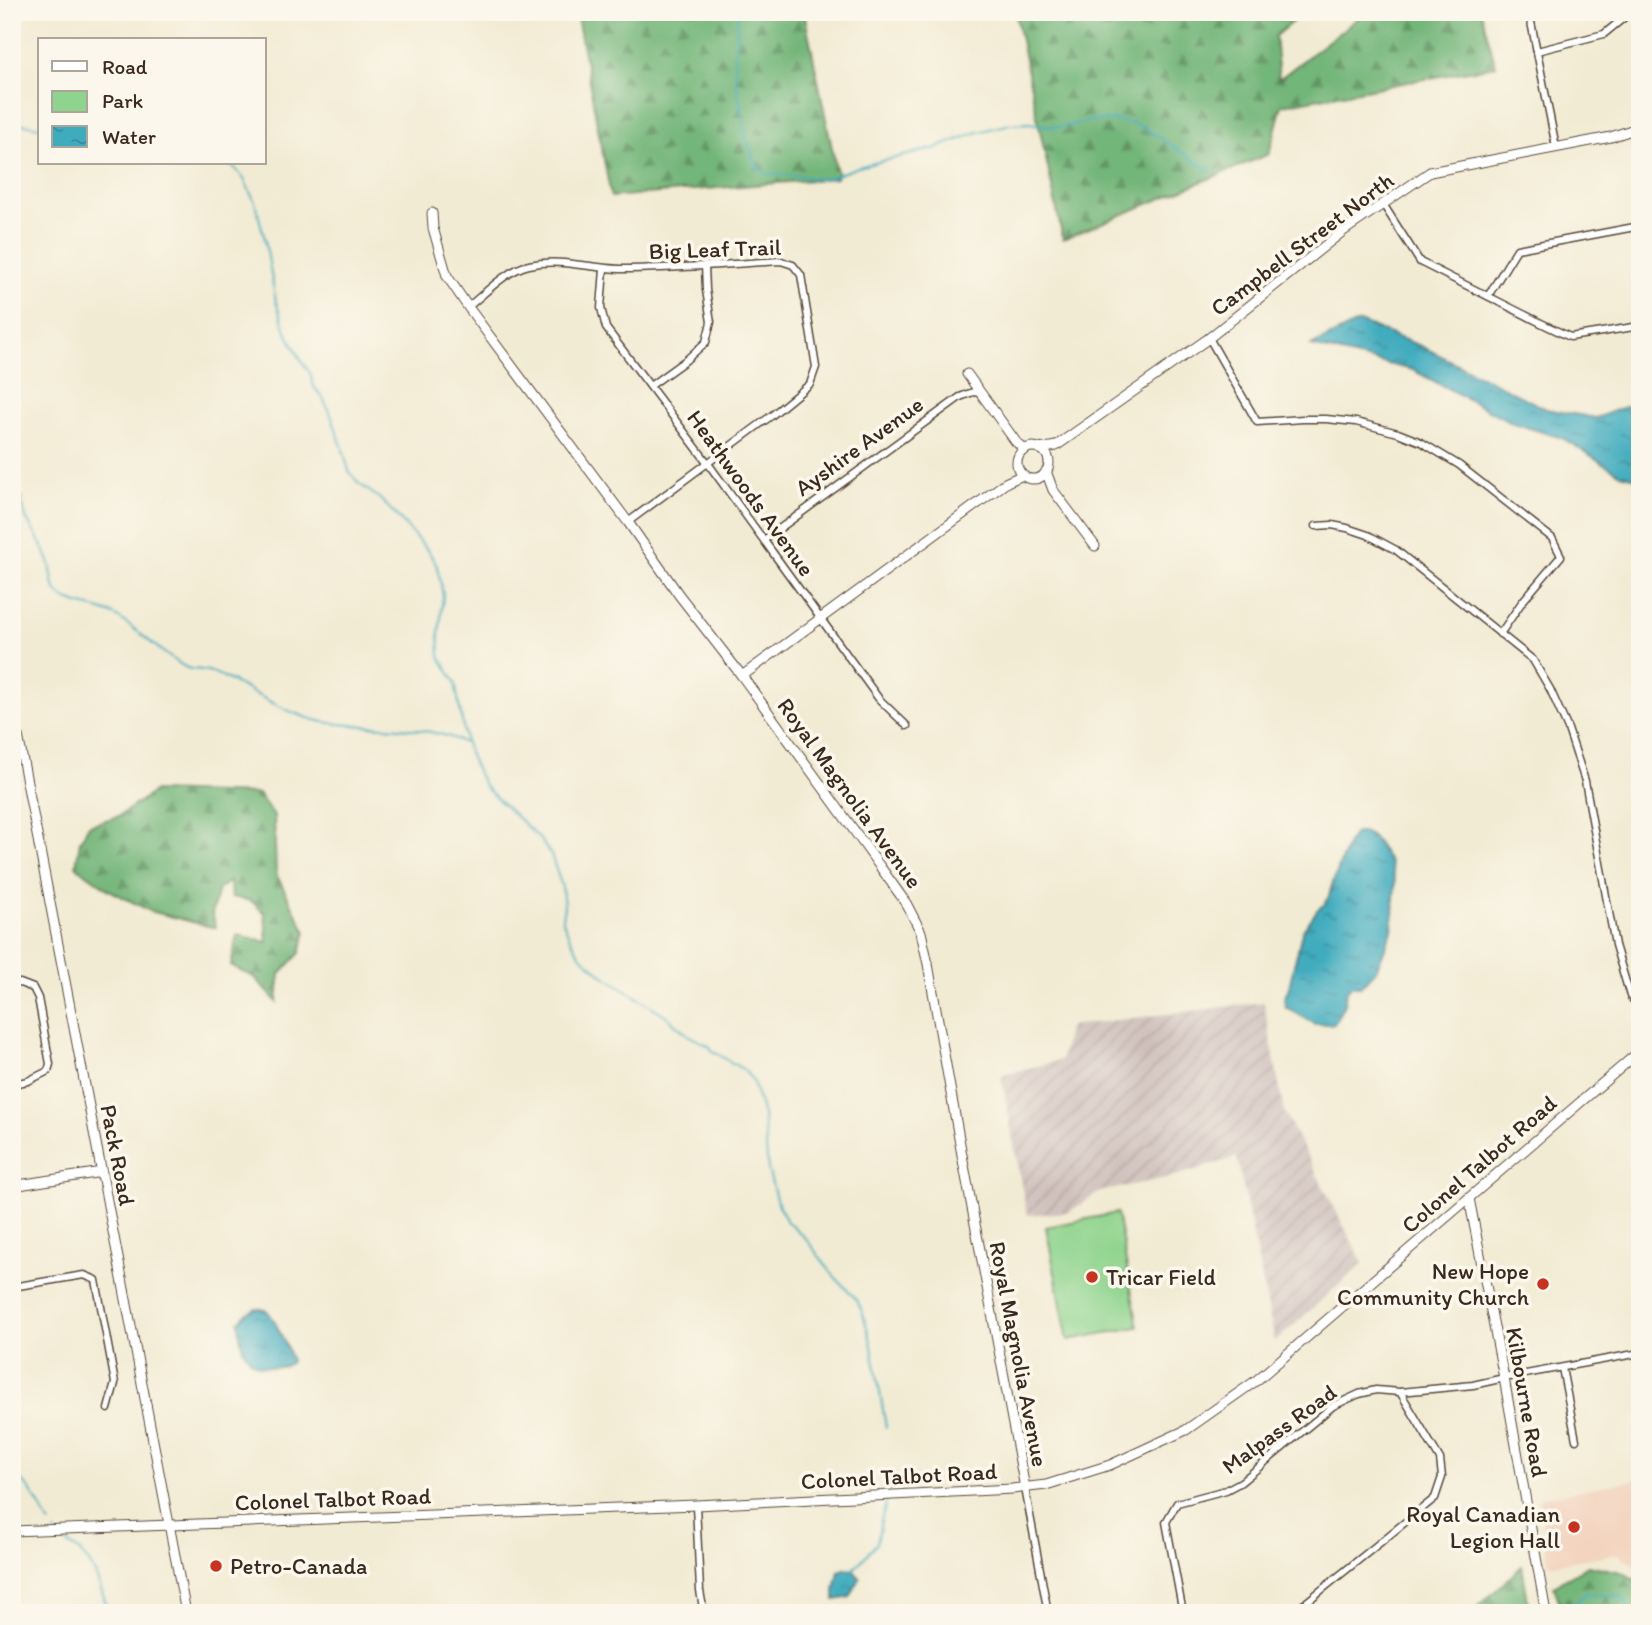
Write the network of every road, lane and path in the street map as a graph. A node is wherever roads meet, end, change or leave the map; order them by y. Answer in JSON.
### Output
{"nodes":[{"id":1,"x":1529,"y":12,"type":"edge"},
{"id":2,"x":1627,"y":12,"type":"edge"},
{"id":3,"x":1537,"y":51,"type":"junction"},
{"id":4,"x":1640,"y":127,"type":"edge"},
{"id":5,"x":1556,"y":147,"type":"junction"},
{"id":6,"x":1383,"y":204,"type":"junction"},
{"id":7,"x":432,"y":213,"type":"dead end"},
{"id":8,"x":1640,"y":226,"type":"edge"},
{"id":9,"x":705,"y":265,"type":"junction"},
{"id":10,"x":604,"y":268,"type":"junction"},
{"id":11,"x":1488,"y":296,"type":"junction"},
{"id":12,"x":468,"y":307,"type":"junction"},
{"id":13,"x":1640,"y":326,"type":"edge"},
{"id":14,"x":1209,"y":338,"type":"junction"},
{"id":15,"x":969,"y":377,"type":"joint"},
{"id":16,"x":650,"y":386,"type":"junction"},
{"id":17,"x":981,"y":393,"type":"junction"},
{"id":18,"x":965,"y":395,"type":"junction"},
{"id":19,"x":1056,"y":446,"type":"junction"},
{"id":20,"x":1040,"y":449,"type":"junction"},
{"id":21,"x":1048,"y":460,"type":"junction"},
{"id":22,"x":707,"y":462,"type":"junction"},
{"id":23,"x":1021,"y":462,"type":"junction"},
{"id":24,"x":1046,"y":471,"type":"junction"},
{"id":25,"x":1035,"y":478,"type":"junction"},
{"id":26,"x":1053,"y":490,"type":"junction"},
{"id":27,"x":628,"y":522,"type":"junction"},
{"id":28,"x":1316,"y":526,"type":"dead end"},
{"id":29,"x":764,"y":540,"type":"junction"},
{"id":30,"x":1095,"y":546,"type":"dead end"},
{"id":31,"x":822,"y":619,"type":"junction"},
{"id":32,"x":1500,"y":634,"type":"junction"},
{"id":33,"x":742,"y":676,"type":"junction"},
{"id":34,"x":12,"y":704,"type":"edge"},
{"id":35,"x":907,"y":726,"type":"dead end"},
{"id":36,"x":12,"y":985,"type":"edge"},
{"id":37,"x":1640,"y":1008,"type":"edge"},
{"id":38,"x":1640,"y":1051,"type":"edge"},
{"id":39,"x":12,"y":1084,"type":"edge"},
{"id":40,"x":102,"y":1172,"type":"junction"},
{"id":41,"x":12,"y":1186,"type":"edge"},
{"id":42,"x":1469,"y":1198,"type":"junction"},
{"id":43,"x":12,"y":1287,"type":"edge"},
{"id":44,"x":1640,"y":1353,"type":"edge"},
{"id":45,"x":1562,"y":1368,"type":"junction"},
{"id":46,"x":1504,"y":1378,"type":"junction"},
{"id":47,"x":1400,"y":1392,"type":"junction"},
{"id":48,"x":108,"y":1409,"type":"dead end"},
{"id":49,"x":1576,"y":1440,"type":"dead end"},
{"id":50,"x":1025,"y":1488,"type":"junction"},
{"id":51,"x":696,"y":1505,"type":"junction"},
{"id":52,"x":169,"y":1525,"type":"junction"},
{"id":53,"x":12,"y":1531,"type":"edge"},
{"id":54,"x":186,"y":1613,"type":"edge"},
{"id":55,"x":704,"y":1613,"type":"edge"},
{"id":56,"x":1048,"y":1613,"type":"edge"},
{"id":57,"x":1183,"y":1613,"type":"edge"},
{"id":58,"x":1293,"y":1613,"type":"edge"},
{"id":59,"x":1546,"y":1613,"type":"edge"}],
"edges":[{"from":1,"to":3,"type":"street"},
{"from":2,"to":3,"type":"street"},
{"from":3,"to":5,"type":"street"},
{"from":4,"to":5,"type":"street","name":"Campbell Street North"},
{"from":5,"to":6,"type":"street","name":"Campbell Street North"},
{"from":6,"to":11,"type":"street"},
{"from":6,"to":14,"type":"street","name":"Campbell Street North"},
{"from":7,"to":12,"type":"street","name":"Royal Magnolia Avenue"},
{"from":8,"to":11,"type":"street"},
{"from":9,"to":10,"type":"street","name":"Big Leaf Trail"},
{"from":9,"to":16,"type":"street"},
{"from":9,"to":22,"type":"street","name":"Big Leaf Trail"},
{"from":10,"to":12,"type":"street","name":"Big Leaf Trail"},
{"from":10,"to":16,"type":"street","name":"Heathwoods Avenue"},
{"from":11,"to":13,"type":"street"},
{"from":12,"to":27,"type":"street","name":"Royal Magnolia Avenue"},
{"from":14,"to":19,"type":"street","name":"Campbell Street North"},
{"from":14,"to":32,"type":"street"},
{"from":15,"to":17,"type":"street"},
{"from":15,"to":18,"type":"street"},
{"from":16,"to":22,"type":"street","name":"Heathwoods Avenue"},
{"from":17,"to":18,"type":"street","name":"Ayshire Avenue"},
{"from":17,"to":23,"type":"street"},
{"from":18,"to":29,"type":"street","name":"Ayshire Avenue"},
{"from":19,"to":20,"type":"street","name":"Campbell Street North"},
{"from":19,"to":21,"type":"street","name":"Campbell Street North"},
{"from":20,"to":21,"type":"street"},
{"from":20,"to":23,"type":"street"},
{"from":21,"to":24,"type":"street"},
{"from":22,"to":27,"type":"street","name":"Big Leaf Trail"},
{"from":22,"to":29,"type":"street","name":"Heathwoods Avenue"},
{"from":23,"to":25,"type":"street"},
{"from":23,"to":31,"type":"street"},
{"from":24,"to":25,"type":"street"},
{"from":24,"to":26,"type":"street"},
{"from":25,"to":26,"type":"street"},
{"from":26,"to":30,"type":"street"},
{"from":27,"to":33,"type":"street","name":"Royal Magnolia Avenue"},
{"from":28,"to":32,"type":"street"},
{"from":29,"to":31,"type":"street","name":"Heathwoods Avenue"},
{"from":31,"to":33,"type":"street"},
{"from":31,"to":35,"type":"street","name":"Heathwoods Avenue"},
{"from":32,"to":37,"type":"street"},
{"from":33,"to":50,"type":"street","name":"Royal Magnolia Avenue"},
{"from":34,"to":40,"type":"street","name":"Pack Road"},
{"from":36,"to":39,"type":"street"},
{"from":38,"to":42,"type":"street","name":"Colonel Talbot Road"},
{"from":40,"to":41,"type":"street"},
{"from":40,"to":52,"type":"street","name":"Pack Road"},
{"from":42,"to":46,"type":"street","name":"Kilbourne Road"},
{"from":42,"to":50,"type":"street","name":"Colonel Talbot Road"},
{"from":43,"to":48,"type":"street"},
{"from":44,"to":45,"type":"street","name":"Malpass Road"},
{"from":45,"to":46,"type":"street","name":"Malpass Road"},
{"from":45,"to":49,"type":"street"},
{"from":46,"to":47,"type":"street","name":"Malpass Road"},
{"from":46,"to":59,"type":"street","name":"Kilbourne Road"},
{"from":47,"to":57,"type":"street","name":"Malpass Road"},
{"from":47,"to":58,"type":"street"},
{"from":50,"to":51,"type":"street","name":"Colonel Talbot Road"},
{"from":50,"to":56,"type":"street"},
{"from":51,"to":52,"type":"street","name":"Colonel Talbot Road"},
{"from":51,"to":55,"type":"street"},
{"from":52,"to":53,"type":"street","name":"Colonel Talbot Road"},
{"from":52,"to":54,"type":"street","name":"Pack Road"}]}
